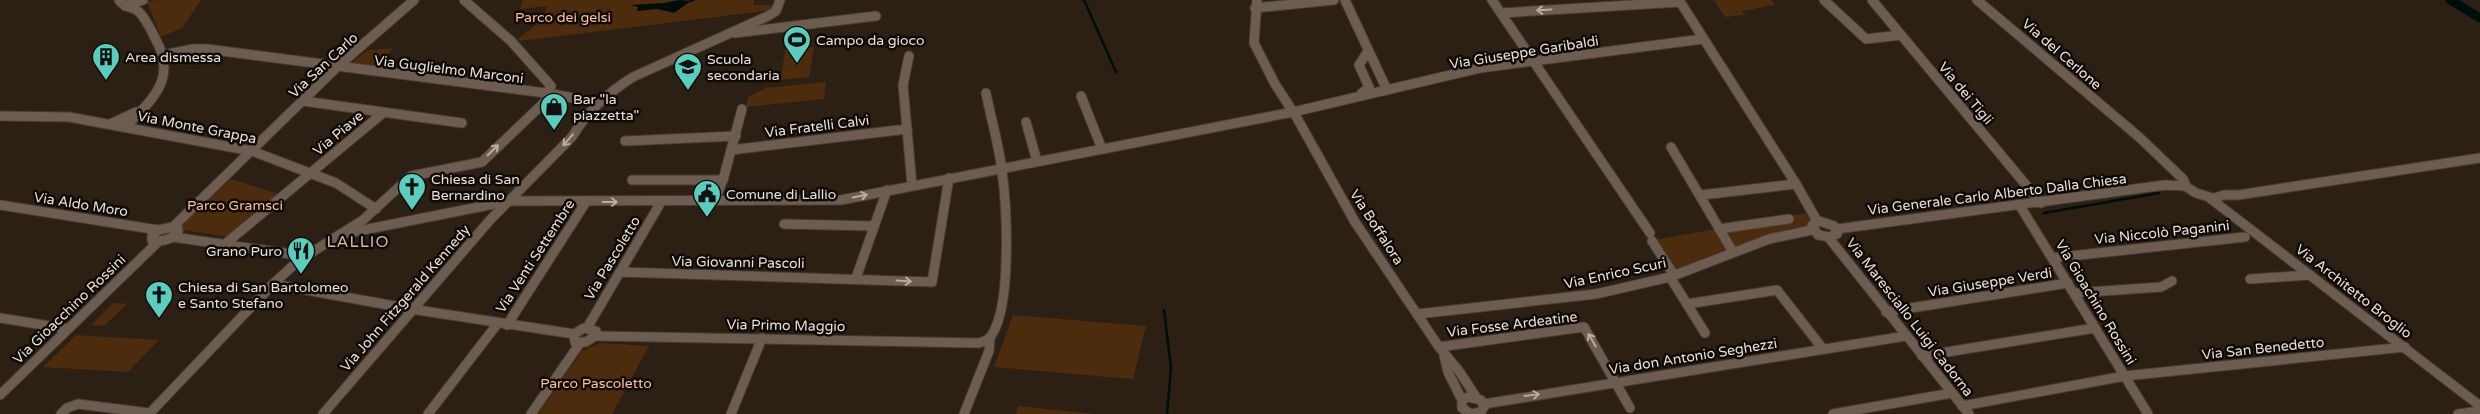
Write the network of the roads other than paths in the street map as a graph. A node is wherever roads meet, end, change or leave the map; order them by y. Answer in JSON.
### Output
{"nodes":[{"id":1,"x":414,"y":0,"type":"edge"},
{"id":2,"x":464,"y":0,"type":"edge"},
{"id":3,"x":780,"y":0,"type":"edge"},
{"id":4,"x":1334,"y":0,"type":"edge"},
{"id":5,"x":1345,"y":0,"type":"edge"},
{"id":6,"x":1492,"y":0,"type":"edge"},
{"id":7,"x":1824,"y":0,"type":"edge"},
{"id":8,"x":1872,"y":0,"type":"edge"},
{"id":9,"x":1977,"y":0,"type":"edge"},
{"id":10,"x":143,"y":1,"type":"edge"},
{"id":11,"x":1679,"y":1,"type":"edge"},
{"id":12,"x":121,"y":2,"type":"edge"},
{"id":13,"x":1256,"y":4,"type":"edge"},
{"id":14,"x":138,"y":11,"type":"junction"},
{"id":15,"x":1501,"y":13,"type":"junction"},
{"id":16,"x":876,"y":16,"type":"dead end"},
{"id":17,"x":728,"y":33,"type":"junction"},
{"id":18,"x":1900,"y":35,"type":"junction"},
{"id":19,"x":1702,"y":40,"type":"junction"},
{"id":20,"x":1368,"y":51,"type":"junction"},
{"id":21,"x":164,"y":55,"type":"junction"},
{"id":22,"x":909,"y":56,"type":"dead end"},
{"id":23,"x":1535,"y":62,"type":"junction"},
{"id":24,"x":338,"y":67,"type":"junction"},
{"id":25,"x":1386,"y":90,"type":"junction"},
{"id":26,"x":986,"y":92,"type":"dead end"},
{"id":27,"x":550,"y":94,"type":"junction"},
{"id":28,"x":1081,"y":96,"type":"dead end"},
{"id":29,"x":1356,"y":97,"type":"junction"},
{"id":30,"x":303,"y":101,"type":"junction"},
{"id":31,"x":599,"y":103,"type":"junction"},
{"id":32,"x":742,"y":108,"type":"dead end"},
{"id":33,"x":143,"y":109,"type":"junction"},
{"id":34,"x":1293,"y":112,"type":"junction"},
{"id":35,"x":383,"y":113,"type":"junction"},
{"id":36,"x":0,"y":116,"type":"edge"},
{"id":37,"x":1026,"y":122,"type":"dead end"},
{"id":38,"x":462,"y":123,"type":"dead end"},
{"id":39,"x":110,"y":124,"type":"junction"},
{"id":40,"x":126,"y":127,"type":"junction"},
{"id":41,"x":907,"y":129,"type":"junction"},
{"id":42,"x":736,"y":136,"type":"junction"},
{"id":43,"x":625,"y":140,"type":"dead end"},
{"id":44,"x":1671,"y":147,"type":"dead end"},
{"id":45,"x":1102,"y":149,"type":"junction"},
{"id":46,"x":731,"y":150,"type":"junction"},
{"id":47,"x":252,"y":151,"type":"junction"},
{"id":48,"x":2480,"y":158,"type":"edge"},
{"id":49,"x":1038,"y":161,"type":"junction"},
{"id":50,"x":1002,"y":168,"type":"junction"},
{"id":51,"x":311,"y":174,"type":"junction"},
{"id":52,"x":949,"y":178,"type":"junction"},
{"id":53,"x":632,"y":180,"type":"dead end"},
{"id":54,"x":723,"y":180,"type":"junction"},
{"id":55,"x":1796,"y":184,"type":"junction"},
{"id":56,"x":912,"y":185,"type":"junction"},
{"id":57,"x":2186,"y":186,"type":"junction"},
{"id":58,"x":887,"y":190,"type":"junction"},
{"id":59,"x":1701,"y":195,"type":"junction"},
{"id":60,"x":2211,"y":199,"type":"junction"},
{"id":61,"x":509,"y":201,"type":"junction"},
{"id":62,"x":586,"y":202,"type":"junction"},
{"id":63,"x":661,"y":202,"type":"junction"},
{"id":64,"x":714,"y":202,"type":"junction"},
{"id":65,"x":2041,"y":202,"type":"junction"},
{"id":66,"x":0,"y":204,"type":"edge"},
{"id":67,"x":2020,"y":206,"type":"junction"},
{"id":68,"x":376,"y":209,"type":"junction"},
{"id":69,"x":459,"y":211,"type":"joint"},
{"id":70,"x":1789,"y":219,"type":"dead end"},
{"id":71,"x":784,"y":224,"type":"dead end"},
{"id":72,"x":1815,"y":225,"type":"junction"},
{"id":73,"x":874,"y":226,"type":"junction"},
{"id":74,"x":1719,"y":229,"type":"junction"},
{"id":75,"x":1837,"y":229,"type":"junction"},
{"id":76,"x":158,"y":230,"type":"junction"},
{"id":77,"x":173,"y":232,"type":"junction"},
{"id":78,"x":342,"y":234,"type":"junction"},
{"id":79,"x":2245,"y":237,"type":"dead end"},
{"id":80,"x":1829,"y":238,"type":"junction"},
{"id":81,"x":158,"y":242,"type":"junction"},
{"id":82,"x":226,"y":244,"type":"junction"},
{"id":83,"x":1733,"y":252,"type":"junction"},
{"id":84,"x":2052,"y":258,"type":"junction"},
{"id":85,"x":298,"y":261,"type":"junction"},
{"id":86,"x":620,"y":272,"type":"junction"},
{"id":87,"x":2310,"y":275,"type":"junction"},
{"id":88,"x":1672,"y":276,"type":"junction"},
{"id":89,"x":856,"y":278,"type":"junction"},
{"id":90,"x":2250,"y":279,"type":"dead end"},
{"id":91,"x":2172,"y":282,"type":"dead end"},
{"id":92,"x":2068,"y":283,"type":"junction"},
{"id":93,"x":273,"y":284,"type":"junction"},
{"id":94,"x":2074,"y":293,"type":"junction"},
{"id":95,"x":1687,"y":304,"type":"junction"},
{"id":96,"x":411,"y":309,"type":"junction"},
{"id":97,"x":1886,"y":312,"type":"junction"},
{"id":98,"x":1418,"y":314,"type":"junction"},
{"id":99,"x":0,"y":318,"type":"edge"},
{"id":100,"x":502,"y":324,"type":"junction"},
{"id":101,"x":587,"y":328,"type":"junction"},
{"id":102,"x":2096,"y":328,"type":"junction"},
{"id":103,"x":68,"y":329,"type":"junction"},
{"id":104,"x":1706,"y":333,"type":"dead end"},
{"id":105,"x":595,"y":336,"type":"junction"},
{"id":106,"x":1906,"y":336,"type":"junction"},
{"id":107,"x":762,"y":338,"type":"junction"},
{"id":108,"x":990,"y":338,"type":"junction"},
{"id":109,"x":577,"y":339,"type":"junction"},
{"id":110,"x":978,"y":343,"type":"junction"},
{"id":111,"x":2405,"y":348,"type":"junction"},
{"id":112,"x":1823,"y":349,"type":"junction"},
{"id":113,"x":1441,"y":350,"type":"junction"},
{"id":114,"x":1922,"y":356,"type":"junction"},
{"id":115,"x":984,"y":362,"type":"junction"},
{"id":116,"x":2125,"y":376,"type":"junction"},
{"id":117,"x":1616,"y":383,"type":"junction"},
{"id":118,"x":1952,"y":393,"type":"junction"},
{"id":119,"x":0,"y":395,"type":"edge"},
{"id":120,"x":2480,"y":406,"type":"edge"},
{"id":121,"x":1463,"y":408,"type":"edge"},
{"id":122,"x":1630,"y":408,"type":"dead end"},
{"id":123,"x":1479,"y":409,"type":"edge"},
{"id":124,"x":1965,"y":410,"type":"edge"},
{"id":125,"x":2480,"y":411,"type":"edge"},
{"id":126,"x":61,"y":414,"type":"edge"},
{"id":127,"x":149,"y":414,"type":"edge"},
{"id":128,"x":323,"y":414,"type":"edge"},
{"id":129,"x":428,"y":414,"type":"edge"},
{"id":130,"x":531,"y":414,"type":"edge"},
{"id":131,"x":731,"y":414,"type":"edge"},
{"id":132,"x":964,"y":414,"type":"edge"},
{"id":133,"x":1833,"y":414,"type":"edge"},
{"id":134,"x":2148,"y":414,"type":"edge"},
{"id":135,"x":2458,"y":414,"type":"edge"}],
"edges":[{"from":1,"to":24,"type":"street","name":"Via San Carlo"},
{"from":2,"to":27,"type":"street"},
{"from":3,"to":17,"type":"street","name":"Via John Fitzgerald Kennedy"},
{"from":4,"to":13,"type":"street"},
{"from":5,"to":20,"type":"street"},
{"from":6,"to":15,"type":"street"},
{"from":7,"to":18,"type":"street"},
{"from":8,"to":18,"type":"street","name":"Via dei Tigli"},
{"from":9,"to":57,"type":"street","name":"Via del Cerlone"},
{"from":10,"to":12,"type":"street"},
{"from":10,"to":14,"type":"street"},
{"from":11,"to":15,"type":"street","one_way":true},
{"from":11,"to":19,"type":"street"},
{"from":12,"to":14,"type":"street"},
{"from":13,"to":34,"type":"street","name":"Via Boffalora"},
{"from":14,"to":21,"type":"street"},
{"from":15,"to":23,"type":"street"},
{"from":16,"to":17,"type":"street"},
{"from":17,"to":31,"type":"street","name":"Via John Fitzgerald Kennedy"},
{"from":18,"to":65,"type":"street","name":"Via dei Tigli"},
{"from":19,"to":23,"type":"street","name":"Via Giuseppe Garibaldi"},
{"from":19,"to":55,"type":"street"},
{"from":20,"to":25,"type":"street"},
{"from":20,"to":29,"type":"street"},
{"from":21,"to":24,"type":"street","name":"Via Guglielmo Marconi"},
{"from":21,"to":33,"type":"street"},
{"from":22,"to":41,"type":"street"},
{"from":23,"to":25,"type":"street","name":"Via Giuseppe Garibaldi"},
{"from":23,"to":88,"type":"street"},
{"from":24,"to":27,"type":"street","name":"Via Guglielmo Marconi"},
{"from":24,"to":30,"type":"street","name":"Via San Carlo"},
{"from":25,"to":29,"type":"street","name":"Via Giuseppe Garibaldi"},
{"from":26,"to":50,"type":"street"},
{"from":27,"to":31,"type":"street","name":"Via Guglielmo Marconi"},
{"from":68,"to":27,"type":"street","one_way":true},
{"from":28,"to":45,"type":"street"},
{"from":29,"to":34,"type":"street","name":"Via Giuseppe Garibaldi"},
{"from":30,"to":35,"type":"street","name":"Via Piave"},
{"from":30,"to":47,"type":"street","name":"Via San Carlo"},
{"from":31,"to":61,"type":"street","name":"Via John Fitzgerald Kennedy","one_way":true},
{"from":32,"to":42,"type":"street"},
{"from":33,"to":39,"type":"street"},
{"from":33,"to":40,"type":"street"},
{"from":34,"to":45,"type":"street","name":"Via Giuseppe Garibaldi"},
{"from":34,"to":98,"type":"street","name":"Via Boffalora"},
{"from":35,"to":38,"type":"street","name":"Via Piave"},
{"from":35,"to":51,"type":"street","name":"Via Piave"},
{"from":36,"to":39,"type":"street","name":"Via Monte Grappa"},
{"from":37,"to":49,"type":"street"},
{"from":39,"to":40,"type":"street","name":"Via Monte Grappa"},
{"from":40,"to":47,"type":"street","name":"Via Monte Grappa"},
{"from":41,"to":46,"type":"street","name":"Via Fratelli Calvi"},
{"from":41,"to":56,"type":"street"},
{"from":42,"to":43,"type":"street"},
{"from":42,"to":46,"type":"street"},
{"from":44,"to":59,"type":"street"},
{"from":45,"to":49,"type":"street","name":"Via Giuseppe Garibaldi"},
{"from":46,"to":54,"type":"street"},
{"from":47,"to":51,"type":"street","name":"Via Monte Grappa"},
{"from":47,"to":77,"type":"street"},
{"from":48,"to":60,"type":"street"},
{"from":49,"to":50,"type":"street","name":"Via Giuseppe Garibaldi"},
{"from":50,"to":52,"type":"street","name":"Via Giuseppe Garibaldi"},
{"from":50,"to":108,"type":"street"},
{"from":51,"to":68,"type":"street","name":"Via Monte Grappa"},
{"from":51,"to":82,"type":"street","name":"Via Piave"},
{"from":52,"to":56,"type":"street","name":"Via Giuseppe Garibaldi"},
{"from":89,"to":52,"type":"street","name":"Via Giovanni Pascoli","one_way":true},
{"from":53,"to":54,"type":"street"},
{"from":54,"to":64,"type":"street"},
{"from":55,"to":59,"type":"street"},
{"from":55,"to":72,"type":"street"},
{"from":56,"to":58,"type":"street","name":"Via Giuseppe Garibaldi"},
{"from":57,"to":60,"type":"street"},
{"from":57,"to":65,"type":"street","name":"Via Generale Carlo Alberto Dalla Chiesa"},
{"from":64,"to":58,"type":"street","name":"Via Giuseppe Garibaldi","one_way":true},
{"from":58,"to":73,"type":"street"},
{"from":59,"to":74,"type":"street"},
{"from":60,"to":87,"type":"street","name":"Via Architetto Broglio"},
{"from":61,"to":62,"type":"street","name":"Via Giuseppe Garibaldi"},
{"from":61,"to":69,"type":"street"},
{"from":61,"to":96,"type":"street","name":"Via John Fitzgerald Kennedy"},
{"from":62,"to":63,"type":"street","name":"Via Giuseppe Garibaldi","one_way":true},
{"from":62,"to":100,"type":"street","name":"Via Venti Settembre"},
{"from":63,"to":64,"type":"street","name":"Via Giuseppe Garibaldi"},
{"from":63,"to":86,"type":"street","name":"Via Pascoletto"},
{"from":65,"to":67,"type":"street","name":"Via Generale Carlo Alberto Dalla Chiesa"},
{"from":66,"to":76,"type":"street","name":"Via Aldo Moro"},
{"from":67,"to":75,"type":"street","name":"Via Generale Carlo Alberto Dalla Chiesa"},
{"from":67,"to":84,"type":"street","name":"Via Gioachino Rossini"},
{"from":68,"to":78,"type":"street"},
{"from":69,"to":78,"type":"street"},
{"from":70,"to":74,"type":"street"},
{"from":71,"to":73,"type":"street"},
{"from":72,"to":75,"type":"street","name":"Via Maresciallo Luigi Cadorna"},
{"from":72,"to":80,"type":"street","name":"Via Maresciallo Luigi Cadorna"},
{"from":72,"to":83,"type":"street","name":"Via Enrico Scuri"},
{"from":73,"to":89,"type":"street"},
{"from":74,"to":83,"type":"street"},
{"from":75,"to":80,"type":"street","name":"Via Maresciallo Luigi Cadorna"},
{"from":76,"to":77,"type":"street","name":"Via Aldo Moro"},
{"from":76,"to":81,"type":"street"},
{"from":77,"to":81,"type":"street","name":"Via Aldo Moro"},
{"from":77,"to":82,"type":"street","name":"Via Aldo Moro"},
{"from":78,"to":85,"type":"street"},
{"from":79,"to":84,"type":"street","name":"Via Niccolò Paganini"},
{"from":80,"to":97,"type":"street","name":"Via Maresciallo Luigi Cadorna"},
{"from":81,"to":103,"type":"street","name":"Via Gioacchino Rossini"},
{"from":82,"to":85,"type":"street","name":"Via Aldo Moro"},
{"from":83,"to":88,"type":"street","name":"Via Enrico Scuri"},
{"from":84,"to":92,"type":"street","name":"Via Gioachino Rossini"},
{"from":85,"to":93,"type":"street"},
{"from":86,"to":89,"type":"street","name":"Via Giovanni Pascoli"},
{"from":86,"to":101,"type":"street","name":"Via Pascoletto"},
{"from":87,"to":90,"type":"street"},
{"from":87,"to":111,"type":"street","name":"Via Architetto Broglio"},
{"from":88,"to":95,"type":"street"},
{"from":88,"to":98,"type":"street","name":"Via Enrico Scuri"},
{"from":91,"to":94,"type":"street"},
{"from":92,"to":94,"type":"street","name":"Via Gioachino Rossini"},
{"from":92,"to":97,"type":"street","name":"Via Giuseppe Verdi"},
{"from":93,"to":96,"type":"street"},
{"from":93,"to":127,"type":"street"},
{"from":94,"to":102,"type":"street","name":"Via Gioachino Rossini"},
{"from":95,"to":104,"type":"street"},
{"from":95,"to":112,"type":"street"},
{"from":96,"to":100,"type":"street"},
{"from":96,"to":128,"type":"street","name":"Via John Fitzgerald Kennedy"},
{"from":97,"to":106,"type":"street","name":"Via Maresciallo Luigi Cadorna"},
{"from":98,"to":113,"type":"street","name":"Via Boffalora"},
{"from":99,"to":103,"type":"street"},
{"from":100,"to":109,"type":"street"},
{"from":100,"to":129,"type":"street","name":"Via Venti Settembre"},
{"from":101,"to":105,"type":"street"},
{"from":101,"to":109,"type":"street"},
{"from":102,"to":114,"type":"street"},
{"from":102,"to":116,"type":"street","name":"Via Gioachino Rossini"},
{"from":103,"to":119,"type":"street","name":"Via Gioacchino Rossini"},
{"from":105,"to":107,"type":"street","name":"Via Primo Maggio"},
{"from":105,"to":109,"type":"street"},
{"from":106,"to":112,"type":"street","name":"Via don Antonio Seghezzi"},
{"from":106,"to":114,"type":"street","name":"Via Maresciallo Luigi Cadorna"},
{"from":107,"to":110,"type":"street","name":"Via Primo Maggio"},
{"from":107,"to":131,"type":"street"},
{"from":108,"to":110,"type":"street"},
{"from":108,"to":115,"type":"street"},
{"from":109,"to":130,"type":"street"},
{"from":110,"to":115,"type":"street"},
{"from":111,"to":116,"type":"street","name":"Via San Benedetto"},
{"from":111,"to":120,"type":"street","name":"Via Architetto Broglio"},
{"from":112,"to":117,"type":"street","name":"Via don Antonio Seghezzi"},
{"from":117,"to":113,"type":"street","name":"Via Fosse Ardeatine","one_way":true},
{"from":113,"to":121,"type":"street","name":"Via Boffalora"},
{"from":113,"to":123,"type":"street","name":"Via Boffalora"},
{"from":114,"to":118,"type":"street","name":"Via Maresciallo Luigi Cadorna"},
{"from":115,"to":132,"type":"street"},
{"from":116,"to":124,"type":"street","name":"Via San Benedetto"},
{"from":116,"to":134,"type":"street","name":"Via Gioachino Rossini"},
{"from":117,"to":122,"type":"street"},
{"from":123,"to":117,"type":"street","name":"Via don Antonio Seghezzi","one_way":true},
{"from":118,"to":124,"type":"street","name":"Via Maresciallo Luigi Cadorna"},
{"from":118,"to":133,"type":"street"},
{"from":121,"to":123,"type":"street"},
{"from":121,"to":123,"type":"street"},
{"from":125,"to":135,"type":"street"},
{"from":126,"to":127,"type":"street"}]}
